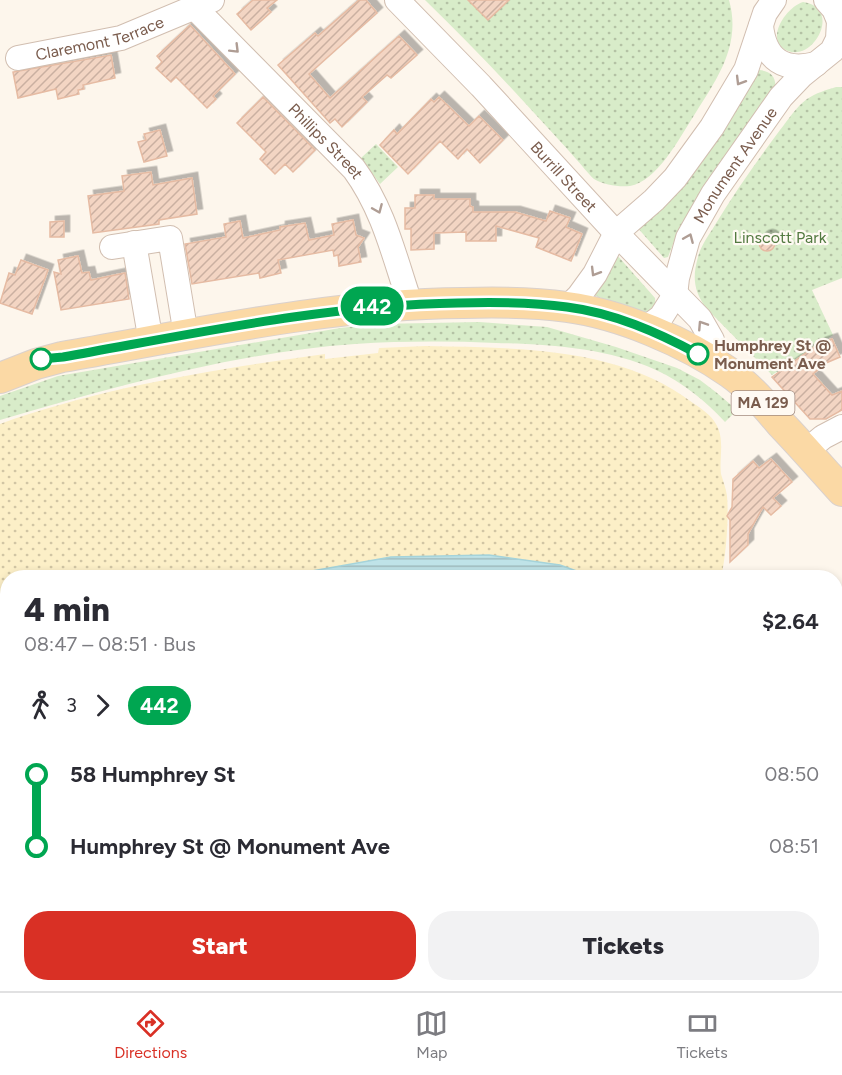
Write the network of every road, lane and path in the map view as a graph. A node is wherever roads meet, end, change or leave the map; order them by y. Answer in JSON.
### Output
{"nodes":[{"id":1,"x":397,"y":0,"type":"edge"},
{"id":2,"x":773,"y":0,"type":"edge"},
{"id":3,"x":826,"y":0,"type":"edge"},
{"id":4,"x":203,"y":4,"type":"edge"},
{"id":5,"x":840,"y":17,"type":"edge"},
{"id":6,"x":761,"y":27,"type":"junction"},
{"id":7,"x":830,"y":57,"type":"edge"},
{"id":8,"x":18,"y":58,"type":"dead end"},
{"id":9,"x":616,"y":233,"type":"junction"},
{"id":10,"x":675,"y":295,"type":"junction"},
{"id":11,"x":410,"y":303,"type":"junction"},
{"id":12,"x":568,"y":307,"type":"junction"},
{"id":13,"x":646,"y":328,"type":"junction"},
{"id":14,"x":186,"y":335,"type":"junction"},
{"id":15,"x":151,"y":342,"type":"junction"},
{"id":16,"x":63,"y":357,"type":"junction"},
{"id":17,"x":712,"y":362,"type":"junction"},
{"id":18,"x":0,"y":363,"type":"edge"},
{"id":19,"x":0,"y":378,"type":"edge"},
{"id":20,"x":842,"y":427,"type":"edge"},
{"id":21,"x":806,"y":451,"type":"junction"},
{"id":22,"x":842,"y":491,"type":"edge"}],
"edges":[{"from":1,"to":9,"type":"street","name":"Burrill Street"},
{"from":2,"to":6,"type":"street"},
{"from":3,"to":5,"type":"street"},
{"from":4,"to":8,"type":"street","name":"Claremont Terrace"},
{"from":4,"to":11,"type":"street","name":"Phillips Street","one_way":true},
{"from":5,"to":7,"type":"street"},
{"from":6,"to":7,"type":"street"},
{"from":6,"to":9,"type":"street","one_way":true},
{"from":10,"to":7,"type":"street","name":"Monument Avenue","one_way":true},
{"from":9,"to":10,"type":"street","name":"Burrill Street"},
{"from":9,"to":12,"type":"street","one_way":true},
{"from":10,"to":13,"type":"street","name":"Monument Avenue"},
{"from":17,"to":10,"type":"street","name":"Burrill Street","one_way":true},
{"from":11,"to":12,"type":"main road","number":"MA 129"},
{"from":11,"to":14,"type":"main road","number":"MA 129"},
{"from":12,"to":13,"type":"main road","number":"MA 129"},
{"from":13,"to":17,"type":"main road","number":"MA 129"},
{"from":14,"to":15,"type":"main road","number":"MA 129"},
{"from":14,"to":15,"type":"street"},
{"from":15,"to":16,"type":"main road","number":"MA 129"},
{"from":16,"to":18,"type":"main road","number":"MA 129"},
{"from":16,"to":19,"type":"main road","number":"MA 129"},
{"from":17,"to":21,"type":"main road","number":"MA 129"},
{"from":20,"to":21,"type":"street"},
{"from":21,"to":22,"type":"main road","number":"MA 129"}]}
